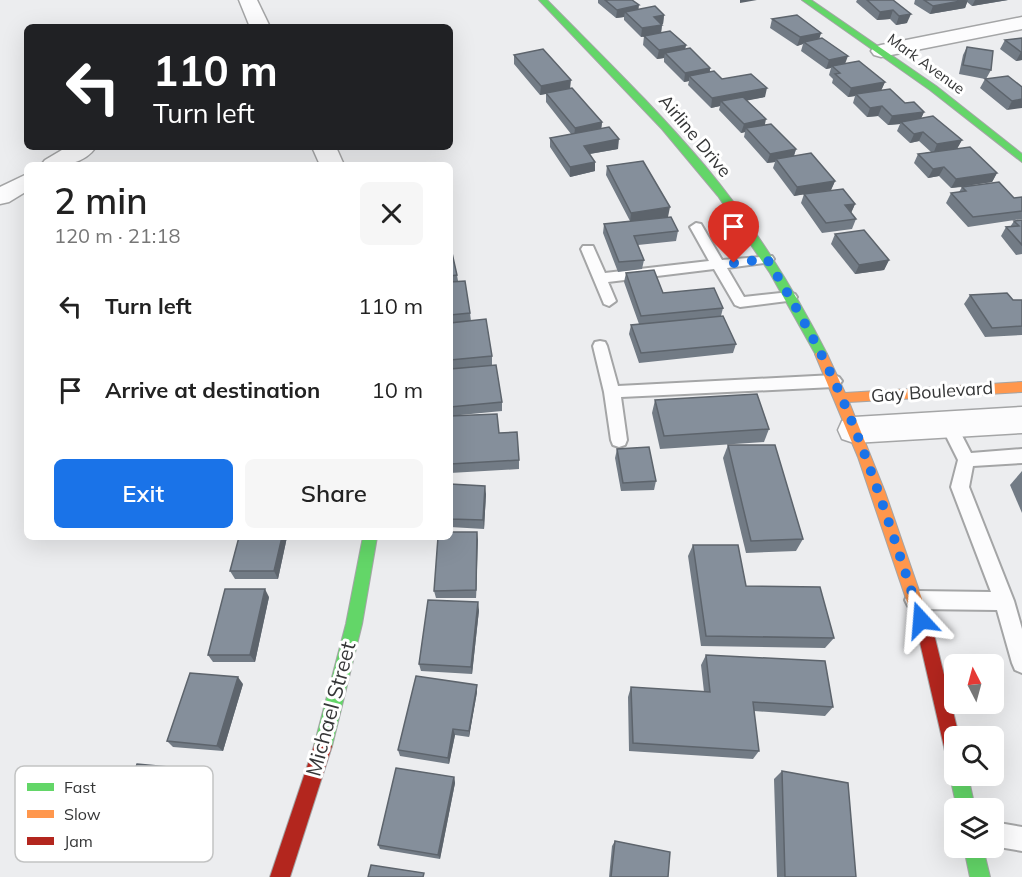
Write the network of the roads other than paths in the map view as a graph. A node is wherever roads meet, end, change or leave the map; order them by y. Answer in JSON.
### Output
{"nodes":[{"id":1,"x":248,"y":0,"type":"edge"},
{"id":2,"x":543,"y":0,"type":"edge"},
{"id":3,"x":806,"y":0,"type":"edge"},
{"id":4,"x":1022,"y":23,"type":"edge"},
{"id":5,"x":259,"y":24,"type":"edge"},
{"id":6,"x":881,"y":51,"type":"junction"},
{"id":7,"x":79,"y":150,"type":"edge"},
{"id":8,"x":1022,"y":159,"type":"edge"},
{"id":9,"x":58,"y":162,"type":"edge"},
{"id":10,"x":24,"y":183,"type":"edge"},
{"id":11,"x":0,"y":197,"type":"edge"},
{"id":12,"x":696,"y":227,"type":"dead end"},
{"id":13,"x":588,"y":249,"type":"dead end"},
{"id":14,"x":767,"y":259,"type":"junction"},
{"id":15,"x":718,"y":265,"type":"junction"},
{"id":16,"x":600,"y":278,"type":"junction"},
{"id":17,"x":790,"y":297,"type":"junction"},
{"id":18,"x":609,"y":301,"type":"dead end"},
{"id":19,"x":600,"y":346,"type":"dead end"},
{"id":20,"x":834,"y":381,"type":"junction"},
{"id":21,"x":1022,"y":387,"type":"edge"},
{"id":22,"x":612,"y":392,"type":"junction"},
{"id":23,"x":842,"y":398,"type":"junction"},
{"id":24,"x":1022,"y":420,"type":"edge"},
{"id":25,"x":948,"y":424,"type":"junction"},
{"id":26,"x":854,"y":430,"type":"junction"},
{"id":27,"x":619,"y":440,"type":"dead end"},
{"id":28,"x":1022,"y":456,"type":"edge"},
{"id":29,"x":966,"y":460,"type":"junction"},
{"id":30,"x":369,"y":540,"type":"edge"},
{"id":31,"x":915,"y":600,"type":"junction"},
{"id":32,"x":1004,"y":601,"type":"junction"},
{"id":33,"x":1022,"y":663,"type":"edge"},
{"id":34,"x":948,"y":726,"type":"edge"},
{"id":35,"x":1004,"y":836,"type":"edge"},
{"id":36,"x":1022,"y":838,"type":"edge"},
{"id":37,"x":976,"y":858,"type":"edge"},
{"id":38,"x":280,"y":877,"type":"edge"},
{"id":39,"x":980,"y":877,"type":"edge"}],
"edges":[{"from":1,"to":5,"type":"street"},
{"from":2,"to":14,"type":"main road","name":"Airline Drive"},
{"from":3,"to":6,"type":"main road","name":"Mark Avenue"},
{"from":4,"to":6,"type":"street"},
{"from":6,"to":8,"type":"main road","name":"Mark Avenue"},
{"from":7,"to":9,"type":"street"},
{"from":10,"to":11,"type":"street"},
{"from":12,"to":15,"type":"lane"},
{"from":13,"to":16,"type":"lane"},
{"from":14,"to":15,"type":"lane"},
{"from":14,"to":17,"type":"main road","name":"Airline Drive"},
{"from":15,"to":16,"type":"lane"},
{"from":15,"to":17,"type":"lane"},
{"from":16,"to":18,"type":"lane"},
{"from":17,"to":20,"type":"main road","name":"Airline Drive"},
{"from":19,"to":22,"type":"lane"},
{"from":20,"to":22,"type":"lane"},
{"from":20,"to":23,"type":"main road","name":"Airline Drive"},
{"from":21,"to":23,"type":"main road","name":"Gay Boulevard"},
{"from":22,"to":27,"type":"lane"},
{"from":23,"to":26,"type":"main road","name":"Airline Drive"},
{"from":24,"to":25,"type":"street","name":"Gay Boulevard"},
{"from":25,"to":26,"type":"street","name":"Gay Boulevard"},
{"from":25,"to":29,"type":"lane"},
{"from":26,"to":31,"type":"main road","name":"Airline Drive"},
{"from":28,"to":29,"type":"lane"},
{"from":29,"to":32,"type":"lane"},
{"from":30,"to":38,"type":"main road","name":"Michael Street"},
{"from":31,"to":32,"type":"lane"},
{"from":31,"to":34,"type":"main road","name":"Airline Drive"},
{"from":32,"to":33,"type":"lane"},
{"from":35,"to":36,"type":"lane"},
{"from":37,"to":39,"type":"main road"}]}
